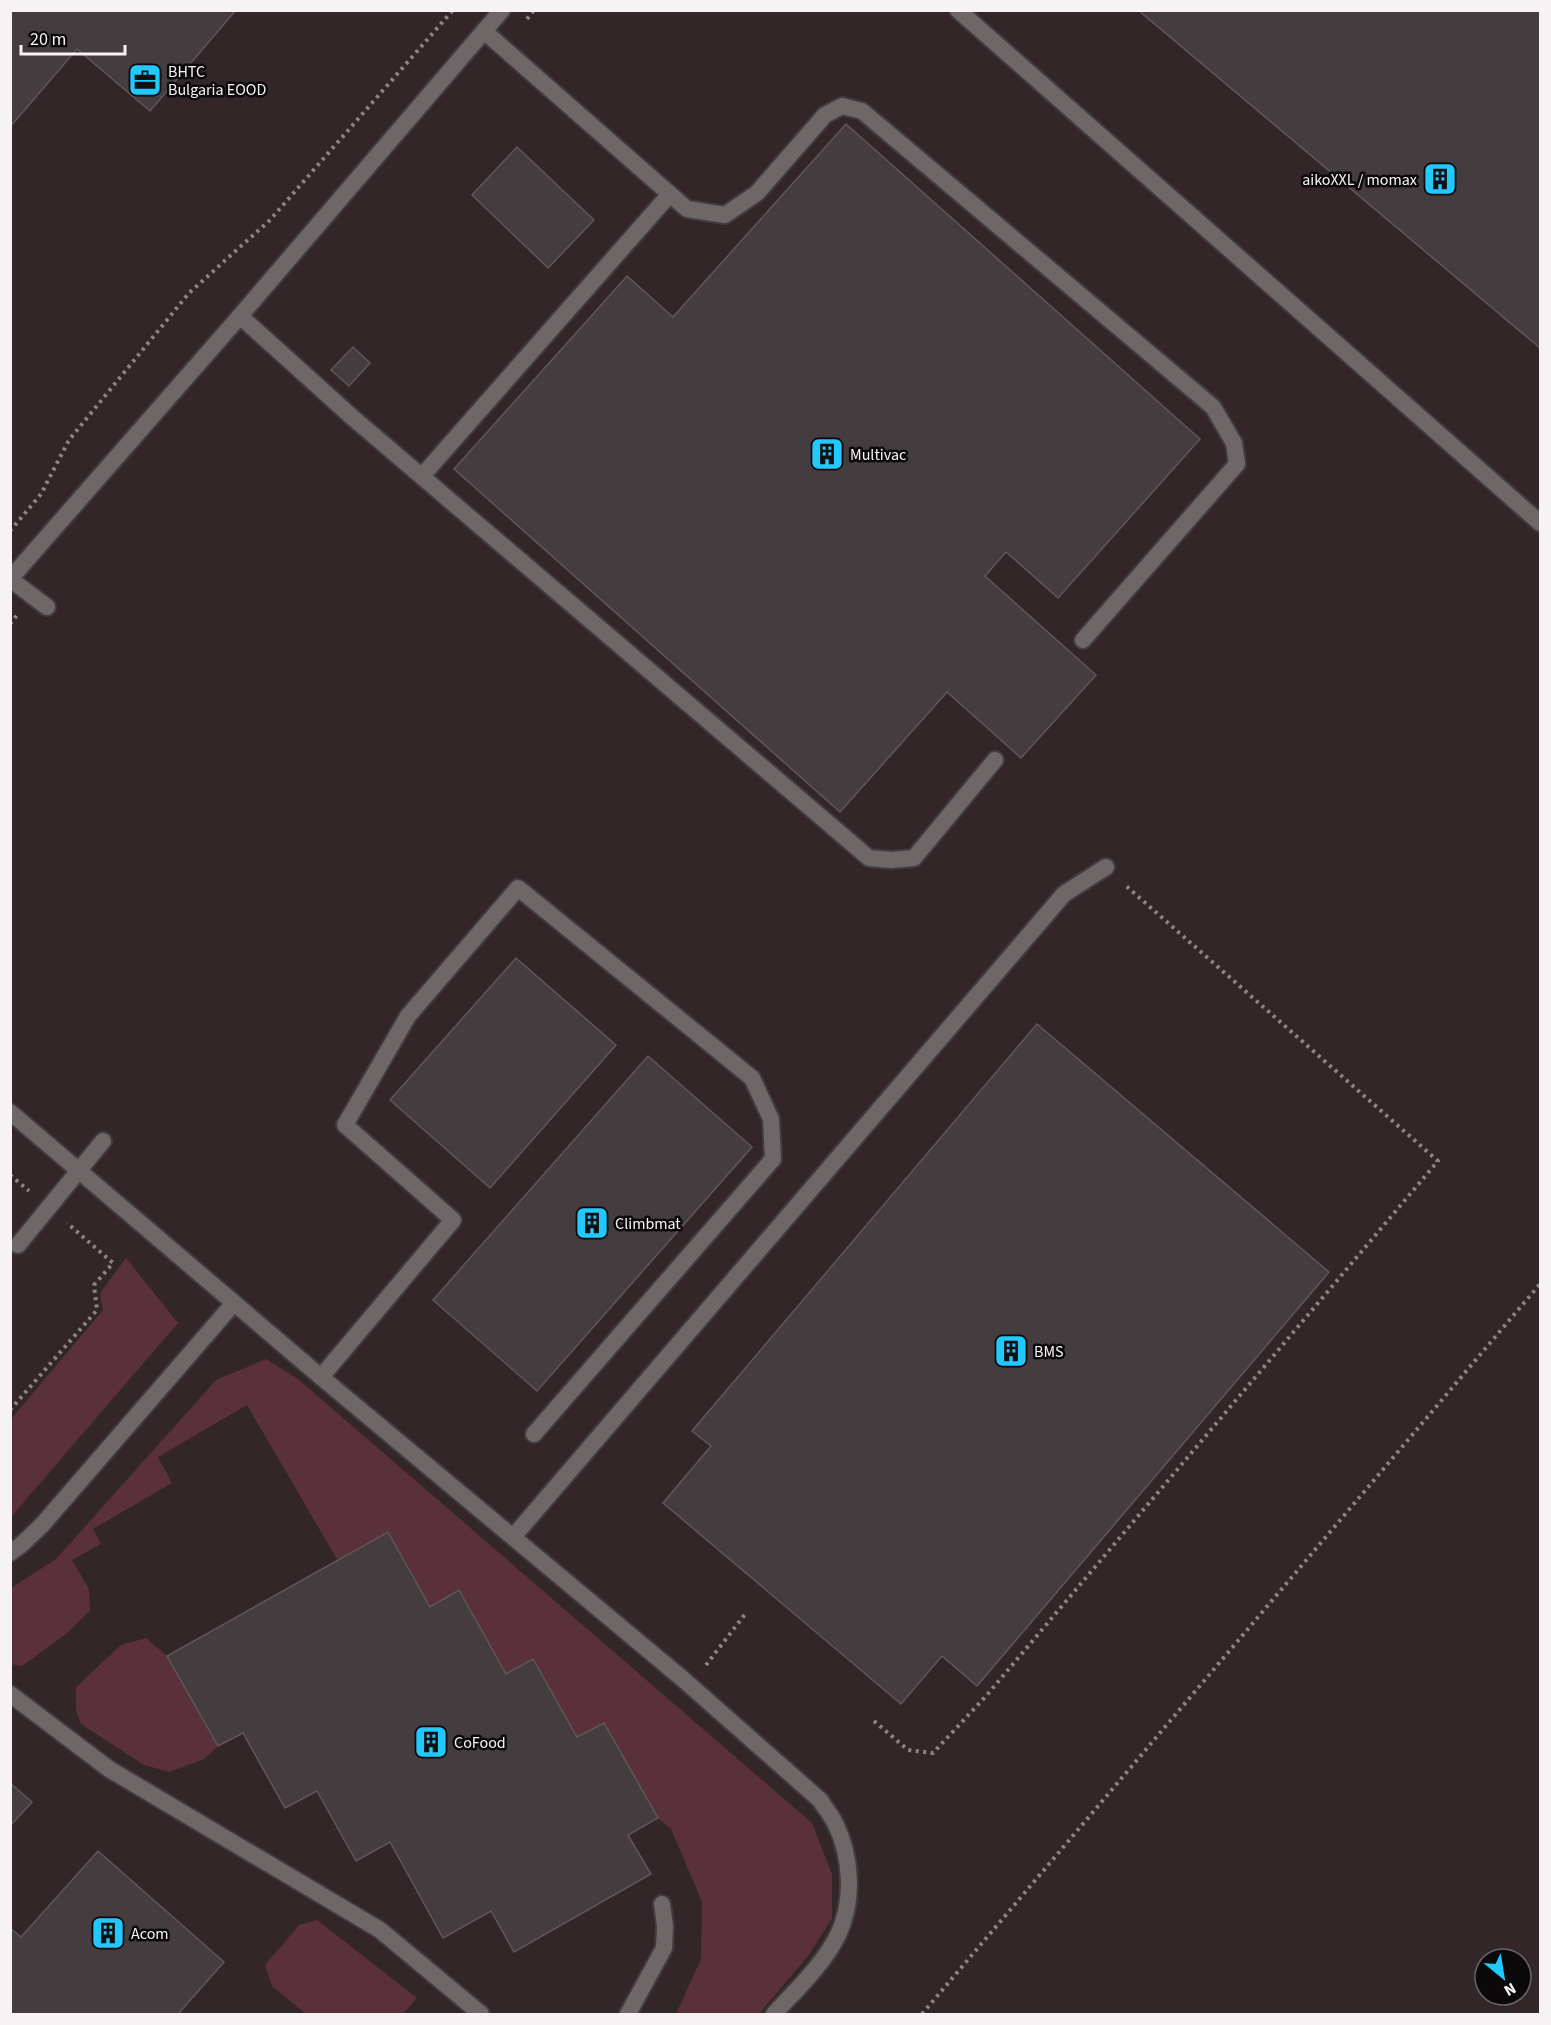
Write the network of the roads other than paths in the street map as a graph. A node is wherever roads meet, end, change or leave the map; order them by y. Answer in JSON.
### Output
{"nodes":[{"id":1,"x":502,"y":10,"type":"edge"},
{"id":2,"x":958,"y":10,"type":"edge"},
{"id":3,"x":484,"y":31,"type":"junction"},
{"id":4,"x":670,"y":194,"type":"junction"},
{"id":5,"x":240,"y":316,"type":"junction"},
{"id":6,"x":422,"y":476,"type":"junction"},
{"id":7,"x":1540,"y":523,"type":"edge"},
{"id":8,"x":10,"y":579,"type":"edge"},
{"id":9,"x":47,"y":607,"type":"dead end"},
{"id":10,"x":1083,"y":640,"type":"dead end"},
{"id":11,"x":995,"y":760,"type":"dead end"},
{"id":12,"x":1106,"y":867,"type":"road end"},
{"id":13,"x":10,"y":1112,"type":"edge"},
{"id":14,"x":102,"y":1141,"type":"dead end"},
{"id":15,"x":79,"y":1171,"type":"junction"},
{"id":16,"x":18,"y":1245,"type":"dead end"},
{"id":17,"x":234,"y":1303,"type":"junction"},
{"id":18,"x":321,"y":1377,"type":"junction"},
{"id":19,"x":534,"y":1434,"type":"dead end"},
{"id":20,"x":513,"y":1537,"type":"junction"},
{"id":21,"x":10,"y":1552,"type":"edge"},
{"id":22,"x":10,"y":1694,"type":"edge"},
{"id":23,"x":662,"y":1904,"type":"dead end"},
{"id":24,"x":481,"y":2014,"type":"edge"},
{"id":25,"x":628,"y":2014,"type":"edge"},
{"id":26,"x":774,"y":2014,"type":"edge"}],
"edges":[{"from":1,"to":3,"type":"street"},
{"from":2,"to":7,"type":"street"},
{"from":3,"to":4,"type":"street"},
{"from":3,"to":5,"type":"street"},
{"from":4,"to":6,"type":"street"},
{"from":4,"to":10,"type":"street"},
{"from":5,"to":6,"type":"street"},
{"from":5,"to":8,"type":"street"},
{"from":6,"to":11,"type":"street"},
{"from":8,"to":9,"type":"street"},
{"from":12,"to":20,"type":"street"},
{"from":13,"to":15,"type":"street"},
{"from":14,"to":15,"type":"street"},
{"from":15,"to":16,"type":"street"},
{"from":15,"to":17,"type":"street"},
{"from":17,"to":18,"type":"street"},
{"from":17,"to":21,"type":"street"},
{"from":18,"to":19,"type":"street"},
{"from":18,"to":20,"type":"street"},
{"from":20,"to":26,"type":"street"},
{"from":22,"to":24,"type":"street"},
{"from":23,"to":25,"type":"street"}]}
